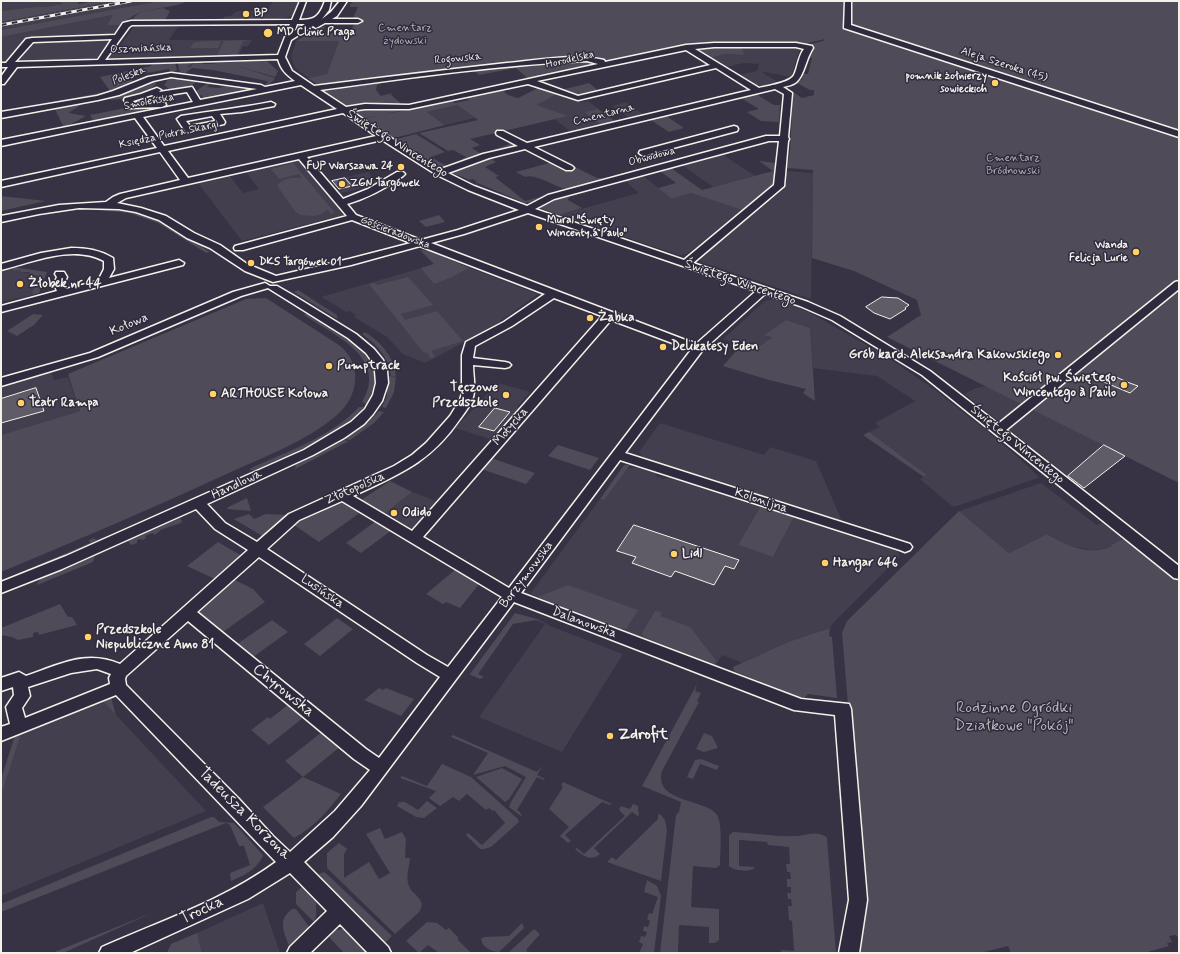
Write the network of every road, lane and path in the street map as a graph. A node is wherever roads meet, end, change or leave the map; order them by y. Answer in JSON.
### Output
{"nodes":[{"id":1,"x":304,"y":1,"type":"edge"},
{"id":2,"x":328,"y":1,"type":"edge"},
{"id":3,"x":344,"y":1,"type":"edge"},
{"id":4,"x":848,"y":1,"type":"edge"},
{"id":5,"x":136,"y":14,"type":"dead end"},
{"id":6,"x":358,"y":21,"type":"dead end"},
{"id":7,"x":313,"y":22,"type":"junction"},
{"id":8,"x":324,"y":22,"type":"junction"},
{"id":9,"x":131,"y":24,"type":"junction"},
{"id":10,"x":293,"y":25,"type":"junction"},
{"id":11,"x":117,"y":37,"type":"junction"},
{"id":12,"x":285,"y":46,"type":"junction"},
{"id":13,"x":804,"y":46,"type":"joint"},
{"id":14,"x":686,"y":47,"type":"junction"},
{"id":15,"x":281,"y":57,"type":"junction"},
{"id":16,"x":100,"y":62,"type":"junction"},
{"id":17,"x":606,"y":64,"type":"junction"},
{"id":18,"x":8,"y":65,"type":"edge"},
{"id":19,"x":716,"y":66,"type":"junction"},
{"id":20,"x":162,"y":76,"type":"junction"},
{"id":21,"x":206,"y":79,"type":"junction"},
{"id":22,"x":528,"y":81,"type":"junction"},
{"id":23,"x":1,"y":82,"type":"edge"},
{"id":24,"x":302,"y":82,"type":"junction"},
{"id":25,"x":776,"y":86,"type":"junction"},
{"id":26,"x":189,"y":89,"type":"junction"},
{"id":27,"x":311,"y":89,"type":"junction"},
{"id":28,"x":266,"y":90,"type":"junction"},
{"id":29,"x":757,"y":90,"type":"junction"},
{"id":30,"x":156,"y":92,"type":"junction"},
{"id":31,"x":198,"y":104,"type":"junction"},
{"id":32,"x":272,"y":104,"type":"dead end"},
{"id":33,"x":163,"y":108,"type":"junction"},
{"id":34,"x":343,"y":110,"type":"junction"},
{"id":35,"x":215,"y":112,"type":"dead end"},
{"id":36,"x":1,"y":115,"type":"edge"},
{"id":37,"x":138,"y":116,"type":"junction"},
{"id":38,"x":734,"y":129,"type":"dead end"},
{"id":39,"x":500,"y":133,"type":"dead end"},
{"id":40,"x":1179,"y":134,"type":"edge"},
{"id":41,"x":382,"y":137,"type":"junction"},
{"id":42,"x":703,"y":137,"type":"junction"},
{"id":43,"x":785,"y":138,"type":"junction"},
{"id":44,"x":1,"y":143,"type":"edge"},
{"id":45,"x":525,"y":147,"type":"junction"},
{"id":46,"x":163,"y":149,"type":"junction"},
{"id":47,"x":656,"y":150,"type":"junction"},
{"id":48,"x":723,"y":150,"type":"junction"},
{"id":49,"x":643,"y":153,"type":"dead end"},
{"id":50,"x":300,"y":156,"type":"junction"},
{"id":51,"x":675,"y":163,"type":"junction"},
{"id":52,"x":569,"y":168,"type":"dead end"},
{"id":53,"x":440,"y":173,"type":"junction"},
{"id":54,"x":400,"y":174,"type":"dead end"},
{"id":55,"x":186,"y":182,"type":"junction"},
{"id":56,"x":1,"y":184,"type":"edge"},
{"id":57,"x":341,"y":203,"type":"junction"},
{"id":58,"x":109,"y":205,"type":"junction"},
{"id":59,"x":527,"y":209,"type":"junction"},
{"id":60,"x":353,"y":217,"type":"junction"},
{"id":61,"x":1,"y":219,"type":"edge"},
{"id":62,"x":420,"y":243,"type":"junction"},
{"id":63,"x":239,"y":248,"type":"dead end"},
{"id":64,"x":179,"y":263,"type":"dead end"},
{"id":65,"x":685,"y":264,"type":"junction"},
{"id":66,"x":1,"y":267,"type":"edge"},
{"id":67,"x":60,"y":274,"type":"dead end"},
{"id":68,"x":104,"y":282,"type":"junction"},
{"id":69,"x":275,"y":283,"type":"junction"},
{"id":70,"x":1179,"y":284,"type":"edge"},
{"id":71,"x":764,"y":290,"type":"junction"},
{"id":72,"x":63,"y":293,"type":"junction"},
{"id":73,"x":552,"y":294,"type":"junction"},
{"id":74,"x":1,"y":309,"type":"edge"},
{"id":75,"x":609,"y":315,"type":"junction"},
{"id":76,"x":698,"y":349,"type":"junction"},
{"id":77,"x":468,"y":362,"type":"junction"},
{"id":78,"x":504,"y":365,"type":"dead end"},
{"id":79,"x":1,"y":382,"type":"edge"},
{"id":80,"x":998,"y":430,"type":"junction"},
{"id":81,"x":616,"y":455,"type":"junction"},
{"id":82,"x":342,"y":495,"type":"junction"},
{"id":83,"x":198,"y":503,"type":"junction"},
{"id":84,"x":414,"y":538,"type":"junction"},
{"id":85,"x":905,"y":547,"type":"dead end"},
{"id":86,"x":258,"y":549,"type":"junction"},
{"id":87,"x":1179,"y":574,"type":"edge"},
{"id":88,"x":1,"y":588,"type":"edge"},
{"id":89,"x":511,"y":596,"type":"junction"},
{"id":90,"x":187,"y":612,"type":"junction"},
{"id":91,"x":451,"y":676,"type":"junction"},
{"id":92,"x":120,"y":679,"type":"junction"},
{"id":93,"x":28,"y":681,"type":"dead end"},
{"id":94,"x":1,"y":685,"type":"edge"},
{"id":95,"x":19,"y":727,"type":"junction"},
{"id":96,"x":1,"y":734,"type":"edge"},
{"id":97,"x":381,"y":768,"type":"junction"},
{"id":98,"x":290,"y":862,"type":"junction"},
{"id":99,"x":340,"y":911,"type":"junction"},
{"id":100,"x":109,"y":953,"type":"edge"},
{"id":101,"x":297,"y":953,"type":"edge"},
{"id":102,"x":381,"y":953,"type":"edge"},
{"id":103,"x":849,"y":953,"type":"edge"}],
"edges":[{"from":1,"to":10,"type":"street"},
{"from":2,"to":7,"type":"street"},
{"from":3,"to":8,"type":"street"},
{"from":4,"to":40,"type":"street","name":"Aleja Szeroka (45)"},
{"from":5,"to":9,"type":"street"},
{"from":6,"to":8,"type":"street"},
{"from":7,"to":10,"type":"street"},
{"from":7,"to":12,"type":"street"},
{"from":8,"to":12,"type":"street"},
{"from":9,"to":10,"type":"street"},
{"from":9,"to":11,"type":"street"},
{"from":11,"to":16,"type":"street"},
{"from":11,"to":18,"type":"street"},
{"from":12,"to":15,"type":"street"},
{"from":13,"to":14,"type":"street","name":"Horodelska"},
{"from":13,"to":25,"type":"street","name":"Cmentarna"},
{"from":14,"to":17,"type":"street","name":"Horodelska"},
{"from":14,"to":19,"type":"street"},
{"from":15,"to":16,"type":"street","name":"Oszmiańska"},
{"from":15,"to":24,"type":"street","name":"Świętego Wincentego"},
{"from":16,"to":18,"type":"street","name":"Oszmiańska"},
{"from":17,"to":22,"type":"street","name":"Horodelska"},
{"from":17,"to":27,"type":"street","name":"Rogowska"},
{"from":18,"to":23,"type":"street"},
{"from":19,"to":22,"type":"street"},
{"from":19,"to":29,"type":"street"},
{"from":20,"to":21,"type":"street","name":"Poleska"},
{"from":20,"to":30,"type":"street"},
{"from":20,"to":36,"type":"street","name":"Poleska"},
{"from":21,"to":26,"type":"street"},
{"from":21,"to":28,"type":"street","name":"Poleska"},
{"from":22,"to":34,"type":"street","name":"Horodelska"},
{"from":24,"to":27,"type":"street","name":"Świętego Wincentego"},
{"from":24,"to":28,"type":"street","name":"Smoleńska"},
{"from":25,"to":29,"type":"street","name":"Cmentarna"},
{"from":25,"to":43,"type":"street"},
{"from":26,"to":30,"type":"street"},
{"from":26,"to":31,"type":"street"},
{"from":27,"to":34,"type":"street","name":"Świętego Wincentego"},
{"from":28,"to":31,"type":"street","name":"Smoleńska"},
{"from":29,"to":45,"type":"street","name":"Cmentarna"},
{"from":30,"to":33,"type":"street"},
{"from":30,"to":33,"type":"street"},
{"from":31,"to":33,"type":"street","name":"Smoleńska"},
{"from":32,"to":35,"type":"street"},
{"from":33,"to":37,"type":"street","name":"Smoleńska"},
{"from":34,"to":41,"type":"street","name":"Świętego Wincentego"},
{"from":34,"to":46,"type":"street","name":"Księdza Piotra Skargi"},
{"from":37,"to":44,"type":"street","name":"Smoleńska"},
{"from":37,"to":46,"type":"street"},
{"from":38,"to":42,"type":"street"},
{"from":39,"to":45,"type":"street"},
{"from":41,"to":50,"type":"street"},
{"from":41,"to":53,"type":"street","name":"Świętego Wincentego"},
{"from":42,"to":47,"type":"street"},
{"from":42,"to":48,"type":"street"},
{"from":43,"to":48,"type":"street","name":"Obwodowa"},
{"from":43,"to":65,"type":"street"},
{"from":45,"to":52,"type":"street"},
{"from":45,"to":53,"type":"street","name":"Cmentarna"},
{"from":46,"to":55,"type":"street"},
{"from":46,"to":56,"type":"street","name":"Księdza Piotra Skargi"},
{"from":47,"to":49,"type":"street"},
{"from":47,"to":51,"type":"street"},
{"from":48,"to":51,"type":"street","name":"Obwodowa"},
{"from":50,"to":55,"type":"street"},
{"from":50,"to":57,"type":"street","name":"Gościeradowska"},
{"from":51,"to":59,"type":"street","name":"Obwodowa"},
{"from":53,"to":59,"type":"street","name":"Świętego Wincentego"},
{"from":54,"to":57,"type":"street"},
{"from":55,"to":58,"type":"street"},
{"from":57,"to":60,"type":"street","name":"Gościeradowska"},
{"from":58,"to":61,"type":"street","name":"Handlowa"},
{"from":58,"to":69,"type":"street","name":"Handlowa"},
{"from":59,"to":62,"type":"street","name":"Kołowa"},
{"from":59,"to":65,"type":"street","name":"Świętego Wincentego"},
{"from":60,"to":62,"type":"street","name":"Gościeradowska"},
{"from":60,"to":63,"type":"street"},
{"from":62,"to":69,"type":"street","name":"Kołowa"},
{"from":62,"to":73,"type":"street","name":"Gościeradowska"},
{"from":64,"to":68,"type":"street"},
{"from":65,"to":71,"type":"street","name":"Świętego Wincentego"},
{"from":66,"to":68,"type":"street"},
{"from":67,"to":72,"type":"street"},
{"from":68,"to":72,"type":"street"},
{"from":69,"to":79,"type":"street","name":"Kołowa"},
{"from":69,"to":83,"type":"street","name":"Handlowa"},
{"from":70,"to":80,"type":"street"},
{"from":71,"to":76,"type":"street","name":"Borzymowska"},
{"from":71,"to":80,"type":"street","name":"Świętego Wincentego"},
{"from":72,"to":74,"type":"street"},
{"from":73,"to":75,"type":"street","name":"Gościeradowska"},
{"from":73,"to":77,"type":"street","name":"Złotopolska"},
{"from":75,"to":76,"type":"street","name":"Gościeradowska"},
{"from":75,"to":84,"type":"street","name":"Motycka"},
{"from":76,"to":81,"type":"street","name":"Borzymowska"},
{"from":77,"to":78,"type":"street"},
{"from":77,"to":82,"type":"street","name":"Złotopolska"},
{"from":80,"to":87,"type":"street","name":"Świętego Wincentego"},
{"from":81,"to":85,"type":"street","name":"Kolonijna"},
{"from":81,"to":89,"type":"street","name":"Borzymowska"},
{"from":82,"to":84,"type":"street","name":"Dalanowska"},
{"from":82,"to":86,"type":"street","name":"Złotopolska"},
{"from":83,"to":86,"type":"street","name":"Lusińska"},
{"from":83,"to":88,"type":"street","name":"Handlowa"},
{"from":84,"to":89,"type":"street","name":"Dalanowska"},
{"from":86,"to":90,"type":"street","name":"Złotopolska"},
{"from":86,"to":91,"type":"street","name":"Lusińska"},
{"from":89,"to":91,"type":"street","name":"Borzymowska"},
{"from":89,"to":103,"type":"street","name":"Dalanowska"},
{"from":90,"to":92,"type":"street","name":"Złotopolska"},
{"from":90,"to":97,"type":"street","name":"Chyrowska"},
{"from":91,"to":97,"type":"street","name":"Borzymowska"},
{"from":92,"to":93,"type":"street"},
{"from":92,"to":95,"type":"street"},
{"from":92,"to":98,"type":"street","name":"Tadeusza Korzona"},
{"from":94,"to":95,"type":"street"},
{"from":95,"to":96,"type":"street"},
{"from":97,"to":98,"type":"street","name":"Borzymowska"},
{"from":98,"to":99,"type":"street","name":"Tadeusza Korzona"},
{"from":98,"to":100,"type":"street","name":"Trocka"},
{"from":99,"to":101,"type":"street"},
{"from":99,"to":102,"type":"street","name":"Tadeusza Korzona"}]}
